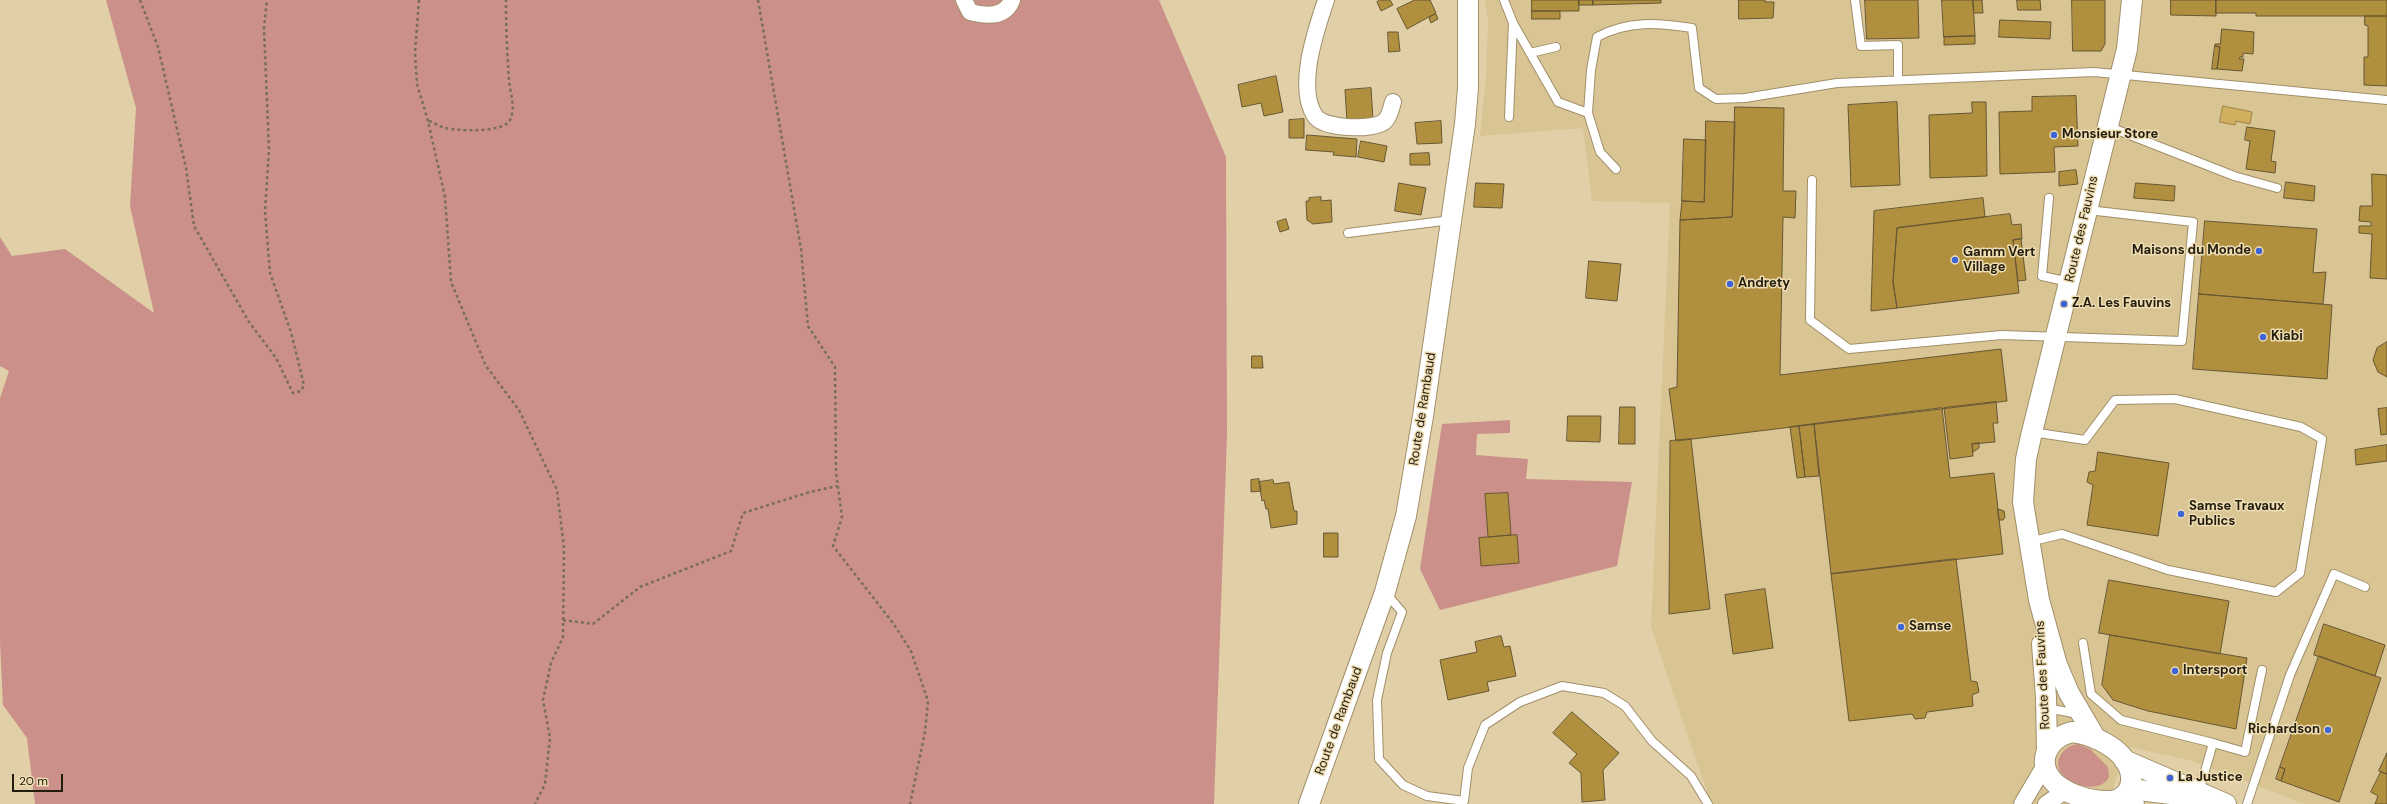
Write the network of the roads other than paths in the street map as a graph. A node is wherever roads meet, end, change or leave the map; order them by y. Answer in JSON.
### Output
{"nodes":[{"id":1,"x":964,"y":0,"type":"edge"},
{"id":2,"x":1012,"y":0,"type":"edge"},
{"id":3,"x":1326,"y":0,"type":"edge"},
{"id":4,"x":1468,"y":0,"type":"edge"},
{"id":5,"x":1504,"y":0,"type":"edge"},
{"id":6,"x":1855,"y":0,"type":"edge"},
{"id":7,"x":2132,"y":0,"type":"edge"},
{"id":8,"x":1513,"y":23,"type":"junction"},
{"id":9,"x":1556,"y":47,"type":"dead end"},
{"id":10,"x":1530,"y":53,"type":"junction"},
{"id":11,"x":2121,"y":75,"type":"junction"},
{"id":12,"x":1898,"y":80,"type":"junction"},
{"id":13,"x":2387,"y":100,"type":"edge"},
{"id":14,"x":1393,"y":102,"type":"dead end"},
{"id":15,"x":1588,"y":114,"type":"junction"},
{"id":16,"x":1509,"y":117,"type":"dead end"},
{"id":17,"x":2107,"y":126,"type":"junction"},
{"id":18,"x":1616,"y":169,"type":"dead end"},
{"id":19,"x":1812,"y":180,"type":"dead end"},
{"id":20,"x":2277,"y":188,"type":"dead end"},
{"id":21,"x":2049,"y":198,"type":"dead end"},
{"id":22,"x":2087,"y":210,"type":"junction"},
{"id":23,"x":1451,"y":220,"type":"junction"},
{"id":24,"x":1348,"y":233,"type":"dead end"},
{"id":25,"x":2070,"y":282,"type":"junction"},
{"id":26,"x":2057,"y":335,"type":"junction"},
{"id":27,"x":2032,"y":432,"type":"junction"},
{"id":28,"x":2028,"y":542,"type":"junction"},
{"id":29,"x":2365,"y":587,"type":"dead end"},
{"id":30,"x":1385,"y":592,"type":"junction"},
{"id":31,"x":2038,"y":600,"type":"junction"},
{"id":32,"x":2083,"y":642,"type":"dead end"},
{"id":33,"x":2262,"y":670,"type":"dead end"},
{"id":34,"x":2046,"y":708,"type":"junction"},
{"id":35,"x":2081,"y":714,"type":"junction"},
{"id":36,"x":2096,"y":739,"type":"junction"},
{"id":37,"x":2213,"y":743,"type":"junction"},
{"id":38,"x":2046,"y":757,"type":"junction"},
{"id":39,"x":2124,"y":760,"type":"junction"},
{"id":40,"x":2065,"y":791,"type":"junction"},
{"id":41,"x":2131,"y":796,"type":"edge"},
{"id":42,"x":2197,"y":798,"type":"edge"},
{"id":43,"x":2104,"y":803,"type":"edge"},
{"id":44,"x":1309,"y":804,"type":"edge"},
{"id":45,"x":1708,"y":804,"type":"edge"},
{"id":46,"x":2022,"y":804,"type":"edge"},
{"id":47,"x":2046,"y":804,"type":"edge"},
{"id":48,"x":2247,"y":804,"type":"edge"}],
"edges":[{"from":1,"to":2,"type":"street"},
{"from":3,"to":14,"type":"street"},
{"from":4,"to":23,"type":"street","name":"Route de Rambaud"},
{"from":5,"to":8,"type":"lane"},
{"from":6,"to":12,"type":"lane"},
{"from":7,"to":11,"type":"street","name":"Route des Fauvins"},
{"from":8,"to":10,"type":"lane"},
{"from":8,"to":16,"type":"lane"},
{"from":9,"to":10,"type":"lane"},
{"from":10,"to":15,"type":"lane"},
{"from":11,"to":12,"type":"lane"},
{"from":11,"to":13,"type":"lane"},
{"from":11,"to":17,"type":"street","name":"Route des Fauvins"},
{"from":12,"to":15,"type":"lane"},
{"from":15,"to":18,"type":"lane"},
{"from":17,"to":20,"type":"lane"},
{"from":17,"to":22,"type":"street","name":"Route des Fauvins"},
{"from":19,"to":26,"type":"lane"},
{"from":21,"to":25,"type":"lane"},
{"from":22,"to":25,"type":"street","name":"Route des Fauvins"},
{"from":22,"to":26,"type":"lane"},
{"from":23,"to":24,"type":"lane"},
{"from":23,"to":30,"type":"street","name":"Route de Rambaud"},
{"from":25,"to":26,"type":"street","name":"Route des Fauvins"},
{"from":26,"to":27,"type":"street","name":"Route des Fauvins"},
{"from":27,"to":28,"type":"street","name":"Route des Fauvins"},
{"from":27,"to":28,"type":"lane"},
{"from":28,"to":31,"type":"street","name":"Route des Fauvins"},
{"from":29,"to":48,"type":"lane"},
{"from":30,"to":44,"type":"street","name":"Route de Rambaud"},
{"from":30,"to":45,"type":"lane"},
{"from":31,"to":34,"type":"street","name":"Route des Fauvins"},
{"from":31,"to":35,"type":"street","name":"Route des Fauvins"},
{"from":32,"to":37,"type":"lane"},
{"from":33,"to":37,"type":"lane"},
{"from":34,"to":35,"type":"lane"},
{"from":34,"to":38,"type":"street","name":"Route des Fauvins"},
{"from":35,"to":36,"type":"street","name":"Route des Fauvins"},
{"from":36,"to":38,"type":"street"},
{"from":36,"to":39,"type":"street"},
{"from":37,"to":42,"type":"lane"},
{"from":38,"to":40,"type":"street"},
{"from":38,"to":46,"type":"street"},
{"from":39,"to":41,"type":"street"},
{"from":39,"to":42,"type":"street"},
{"from":40,"to":43,"type":"street"},
{"from":40,"to":47,"type":"street"},
{"from":41,"to":42,"type":"street"},
{"from":41,"to":43,"type":"street"}]}
